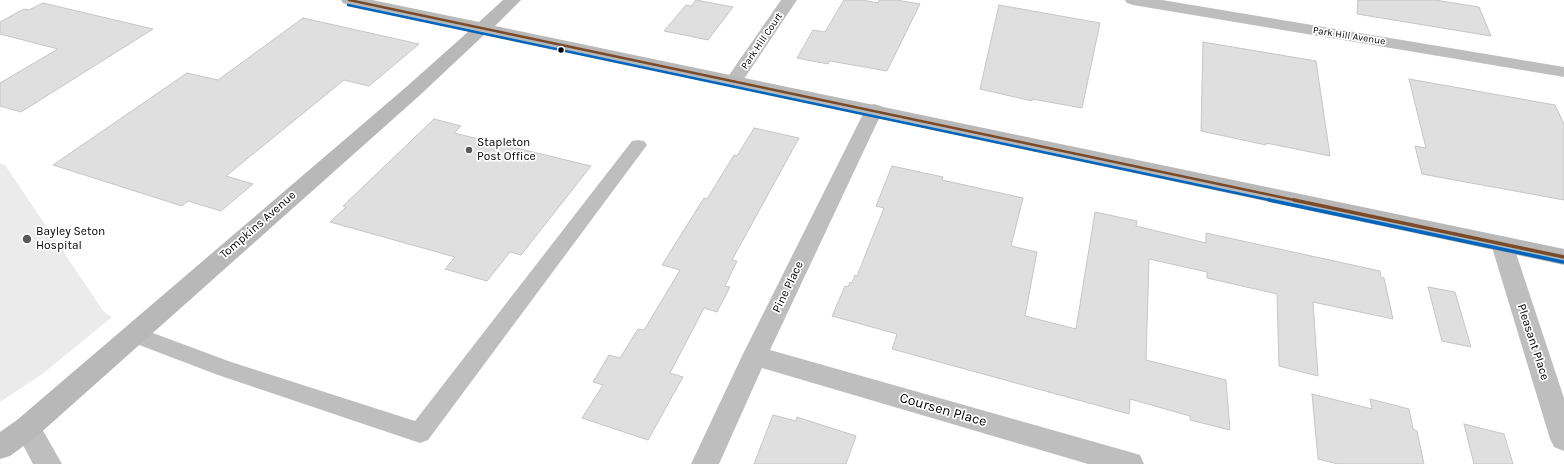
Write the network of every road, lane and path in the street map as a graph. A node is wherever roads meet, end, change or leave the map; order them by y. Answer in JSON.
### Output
{"nodes":[{"id":1,"x":349,"y":0,"type":"edge"},
{"id":2,"x":513,"y":0,"type":"edge"},
{"id":3,"x":789,"y":0,"type":"edge"},
{"id":4,"x":1134,"y":0,"type":"edge"},
{"id":5,"x":483,"y":28,"type":"junction"},
{"id":6,"x":1564,"y":72,"type":"edge"},
{"id":7,"x":734,"y":81,"type":"junction"},
{"id":8,"x":874,"y":110,"type":"junction"},
{"id":9,"x":638,"y":144,"type":"dead end"},
{"id":10,"x":1502,"y":244,"type":"junction"},
{"id":11,"x":1564,"y":257,"type":"edge"},
{"id":12,"x":134,"y":334,"type":"junction"},
{"id":13,"x":755,"y":356,"type":"junction"},
{"id":14,"x":27,"y":428,"type":"junction"},
{"id":15,"x":1564,"y":439,"type":"edge"},
{"id":16,"x":0,"y":447,"type":"edge"},
{"id":17,"x":48,"y":464,"type":"edge"},
{"id":18,"x":705,"y":464,"type":"edge"},
{"id":19,"x":1130,"y":464,"type":"edge"}],
"edges":[{"from":1,"to":5,"type":"street"},
{"from":2,"to":5,"type":"street","name":"Tompkins Avenue"},
{"from":3,"to":7,"type":"street","name":"Park Hill Court"},
{"from":4,"to":6,"type":"street","name":"Park Hill Avenue"},
{"from":5,"to":7,"type":"street"},
{"from":5,"to":12,"type":"street","name":"Tompkins Avenue"},
{"from":7,"to":8,"type":"street"},
{"from":8,"to":10,"type":"street"},
{"from":8,"to":13,"type":"street","name":"Pine Place"},
{"from":9,"to":12,"type":"lane"},
{"from":10,"to":11,"type":"street"},
{"from":10,"to":15,"type":"street","name":"Pleasant Place"},
{"from":12,"to":14,"type":"street","name":"Tompkins Avenue"},
{"from":13,"to":18,"type":"street","name":"Pine Place"},
{"from":13,"to":19,"type":"street","name":"Coursen Place"},
{"from":14,"to":16,"type":"street","name":"Tompkins Avenue"},
{"from":14,"to":17,"type":"street"}]}
